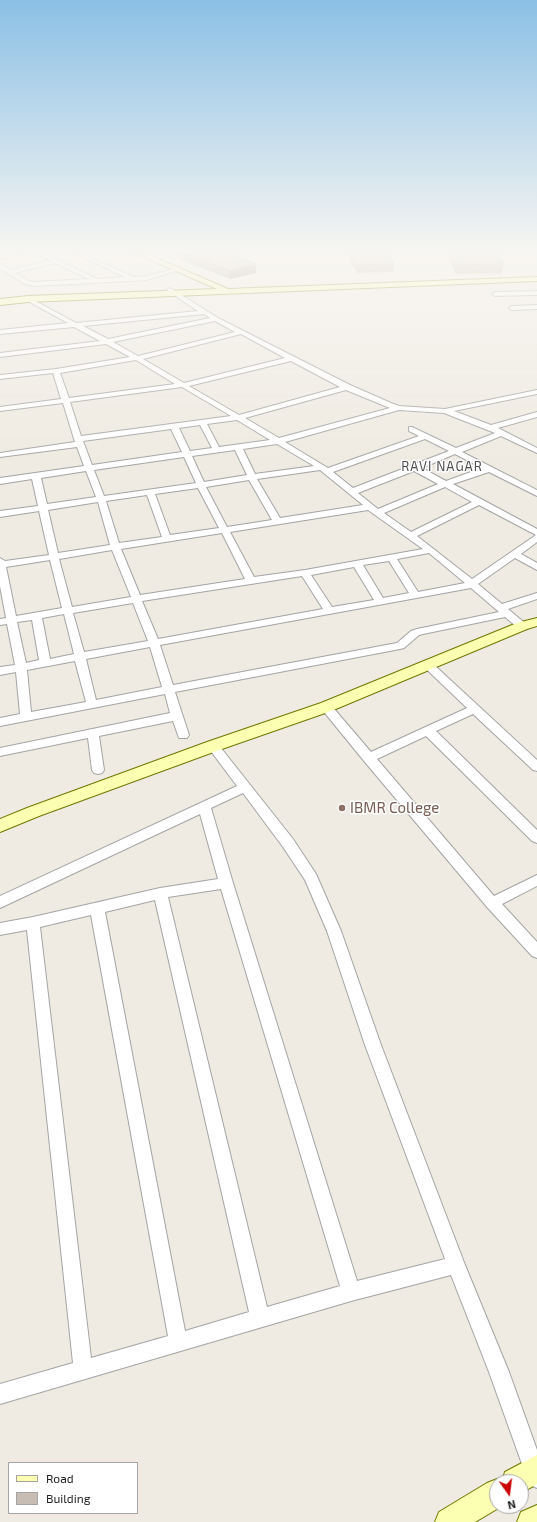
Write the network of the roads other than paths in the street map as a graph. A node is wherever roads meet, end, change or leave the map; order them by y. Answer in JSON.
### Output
{"nodes":[{"id":1,"x":72,"y":324,"type":"joint"},
{"id":2,"x":192,"y":324,"type":"edge"},
{"id":3,"x":226,"y":324,"type":"edge"},
{"id":4,"x":0,"y":332,"type":"edge"},
{"id":5,"x":242,"y":332,"type":"junction"},
{"id":6,"x":105,"y":342,"type":"junction"},
{"id":7,"x":0,"y":355,"type":"edge"},
{"id":8,"x":137,"y":358,"type":"junction"},
{"id":9,"x":293,"y":358,"type":"junction"},
{"id":10,"x":56,"y":371,"type":"junction"},
{"id":11,"x":0,"y":377,"type":"edge"},
{"id":12,"x":183,"y":385,"type":"junction"},
{"id":13,"x":347,"y":387,"type":"junction"},
{"id":14,"x":537,"y":392,"type":"edge"},
{"id":15,"x":67,"y":401,"type":"junction"},
{"id":16,"x":399,"y":408,"type":"junction"},
{"id":17,"x":0,"y":409,"type":"edge"},
{"id":18,"x":444,"y":411,"type":"junction"},
{"id":19,"x":537,"y":414,"type":"edge"},
{"id":20,"x":237,"y":418,"type":"junction"},
{"id":21,"x":202,"y":422,"type":"junction"},
{"id":22,"x":174,"y":426,"type":"junction"},
{"id":23,"x":491,"y":428,"type":"junction"},
{"id":24,"x":412,"y":429,"type":"dead end"},
{"id":25,"x":502,"y":433,"type":"junction"},
{"id":26,"x":426,"y":436,"type":"junction"},
{"id":27,"x":80,"y":441,"type":"junction"},
{"id":28,"x":278,"y":441,"type":"junction"},
{"id":29,"x":238,"y":447,"type":"junction"},
{"id":30,"x":217,"y":450,"type":"junction"},
{"id":31,"x":454,"y":451,"type":"junction"},
{"id":32,"x":537,"y":452,"type":"edge"},
{"id":33,"x":186,"y":454,"type":"junction"},
{"id":34,"x":0,"y":455,"type":"edge"},
{"id":35,"x":414,"y":467,"type":"junction"},
{"id":36,"x":90,"y":468,"type":"junction"},
{"id":37,"x":325,"y":469,"type":"junction"},
{"id":38,"x":489,"y":469,"type":"junction"},
{"id":39,"x":36,"y":476,"type":"junction"},
{"id":40,"x":252,"y":478,"type":"junction"},
{"id":41,"x":0,"y":481,"type":"edge"},
{"id":42,"x":445,"y":484,"type":"junction"},
{"id":43,"x":201,"y":485,"type":"junction"},
{"id":44,"x":150,"y":492,"type":"junction"},
{"id":45,"x":352,"y":492,"type":"junction"},
{"id":46,"x":537,"y":493,"type":"edge"},
{"id":47,"x":101,"y":499,"type":"junction"},
{"id":48,"x":479,"y":502,"type":"junction"},
{"id":49,"x":43,"y":508,"type":"junction"},
{"id":50,"x":374,"y":509,"type":"junction"},
{"id":51,"x":0,"y":514,"type":"edge"},
{"id":52,"x":278,"y":522,"type":"junction"},
{"id":53,"x":224,"y":530,"type":"junction"},
{"id":54,"x":537,"y":533,"type":"edge"},
{"id":55,"x":410,"y":536,"type":"junction"},
{"id":56,"x":167,"y":538,"type":"junction"},
{"id":57,"x":537,"y":538,"type":"edge"},
{"id":58,"x":116,"y":548,"type":"junction"},
{"id":59,"x":431,"y":550,"type":"junction"},
{"id":60,"x":515,"y":554,"type":"junction"},
{"id":61,"x":54,"y":557,"type":"junction"},
{"id":62,"x":392,"y":558,"type":"junction"},
{"id":63,"x":0,"y":561,"type":"edge"},
{"id":64,"x":357,"y":564,"type":"junction"},
{"id":65,"x":0,"y":565,"type":"edge"},
{"id":66,"x":537,"y":566,"type":"edge"},
{"id":67,"x":306,"y":573,"type":"junction"},
{"id":68,"x":251,"y":580,"type":"junction"},
{"id":69,"x":472,"y":585,"type":"junction"},
{"id":70,"x":415,"y":595,"type":"junction"},
{"id":71,"x":537,"y":596,"type":"edge"},
{"id":72,"x":137,"y":599,"type":"junction"},
{"id":73,"x":380,"y":601,"type":"junction"},
{"id":74,"x":69,"y":610,"type":"junction"},
{"id":75,"x":329,"y":610,"type":"junction"},
{"id":76,"x":504,"y":611,"type":"junction"},
{"id":77,"x":36,"y":616,"type":"junction"},
{"id":78,"x":12,"y":620,"type":"junction"},
{"id":79,"x":0,"y":622,"type":"edge"},
{"id":80,"x":530,"y":624,"type":"edge"},
{"id":81,"x":154,"y":644,"type":"junction"},
{"id":82,"x":79,"y":657,"type":"junction"},
{"id":83,"x":45,"y":663,"type":"junction"},
{"id":84,"x":428,"y":665,"type":"junction"},
{"id":85,"x":21,"y":667,"type":"junction"},
{"id":86,"x":0,"y":670,"type":"edge"},
{"id":87,"x":169,"y":690,"type":"junction"},
{"id":88,"x":92,"y":705,"type":"junction"},
{"id":89,"x":326,"y":707,"type":"junction"},
{"id":90,"x":474,"y":709,"type":"junction"},
{"id":91,"x":177,"y":716,"type":"junction"},
{"id":92,"x":26,"y":718,"type":"junction"},
{"id":93,"x":0,"y":722,"type":"edge"},
{"id":94,"x":427,"y":730,"type":"junction"},
{"id":95,"x":93,"y":733,"type":"junction"},
{"id":96,"x":184,"y":735,"type":"dead end"},
{"id":97,"x":213,"y":746,"type":"junction"},
{"id":98,"x":0,"y":752,"type":"edge"},
{"id":99,"x":368,"y":758,"type":"junction"},
{"id":100,"x":537,"y":767,"type":"edge"},
{"id":101,"x":98,"y":770,"type":"dead end"},
{"id":102,"x":245,"y":787,"type":"junction"},
{"id":103,"x":204,"y":806,"type":"junction"},
{"id":104,"x":0,"y":826,"type":"edge"},
{"id":105,"x":537,"y":838,"type":"edge"},
{"id":106,"x":537,"y":880,"type":"edge"},
{"id":107,"x":226,"y":883,"type":"junction"},
{"id":108,"x":160,"y":893,"type":"junction"},
{"id":109,"x":0,"y":902,"type":"edge"},
{"id":110,"x":492,"y":903,"type":"junction"},
{"id":111,"x":97,"y":908,"type":"junction"},
{"id":112,"x":32,"y":923,"type":"junction"},
{"id":113,"x":0,"y":929,"type":"edge"},
{"id":114,"x":537,"y":952,"type":"edge"},
{"id":115,"x":456,"y":1265,"type":"junction"},
{"id":116,"x":351,"y":1292,"type":"junction"},
{"id":117,"x":260,"y":1318,"type":"junction"},
{"id":118,"x":178,"y":1341,"type":"junction"},
{"id":119,"x":83,"y":1369,"type":"junction"},
{"id":120,"x":0,"y":1394,"type":"edge"},
{"id":121,"x":531,"y":1475,"type":"edge"},
{"id":122,"x":489,"y":1498,"type":"edge"},
{"id":123,"x":537,"y":1519,"type":"edge"},
{"id":124,"x":449,"y":1522,"type":"edge"},
{"id":125,"x":531,"y":1522,"type":"edge"}],
"edges":[{"from":1,"to":4,"type":"street"},
{"from":1,"to":6,"type":"street"},
{"from":2,"to":6,"type":"street"},
{"from":3,"to":5,"type":"street"},
{"from":5,"to":8,"type":"street"},
{"from":5,"to":9,"type":"street"},
{"from":6,"to":7,"type":"street"},
{"from":6,"to":8,"type":"street"},
{"from":8,"to":10,"type":"street"},
{"from":8,"to":12,"type":"street"},
{"from":9,"to":12,"type":"street"},
{"from":9,"to":13,"type":"street"},
{"from":10,"to":11,"type":"street"},
{"from":10,"to":15,"type":"street"},
{"from":12,"to":15,"type":"street"},
{"from":12,"to":20,"type":"street"},
{"from":13,"to":16,"type":"street"},
{"from":13,"to":20,"type":"street"},
{"from":14,"to":18,"type":"street"},
{"from":15,"to":17,"type":"street"},
{"from":15,"to":27,"type":"street"},
{"from":16,"to":18,"type":"street"},
{"from":16,"to":28,"type":"street"},
{"from":18,"to":23,"type":"street"},
{"from":19,"to":23,"type":"street"},
{"from":20,"to":21,"type":"street"},
{"from":20,"to":28,"type":"street"},
{"from":21,"to":22,"type":"street"},
{"from":21,"to":30,"type":"street"},
{"from":22,"to":27,"type":"street"},
{"from":22,"to":33,"type":"street"},
{"from":23,"to":25,"type":"street"},
{"from":24,"to":26,"type":"street"},
{"from":25,"to":31,"type":"street"},
{"from":25,"to":32,"type":"street"},
{"from":26,"to":31,"type":"street"},
{"from":26,"to":37,"type":"street"},
{"from":27,"to":34,"type":"street"},
{"from":27,"to":36,"type":"street"},
{"from":28,"to":29,"type":"street"},
{"from":28,"to":37,"type":"street"},
{"from":29,"to":30,"type":"street"},
{"from":29,"to":40,"type":"street"},
{"from":30,"to":33,"type":"street"},
{"from":31,"to":35,"type":"street"},
{"from":31,"to":38,"type":"street"},
{"from":33,"to":36,"type":"street"},
{"from":33,"to":43,"type":"street"},
{"from":35,"to":42,"type":"street"},
{"from":35,"to":45,"type":"street"},
{"from":36,"to":39,"type":"street"},
{"from":36,"to":47,"type":"street"},
{"from":37,"to":40,"type":"street"},
{"from":37,"to":45,"type":"street"},
{"from":38,"to":42,"type":"street"},
{"from":38,"to":46,"type":"street"},
{"from":39,"to":41,"type":"street"},
{"from":39,"to":49,"type":"street"},
{"from":40,"to":43,"type":"street"},
{"from":40,"to":52,"type":"street"},
{"from":42,"to":48,"type":"street"},
{"from":42,"to":50,"type":"street"},
{"from":43,"to":44,"type":"street"},
{"from":43,"to":53,"type":"street"},
{"from":44,"to":47,"type":"street"},
{"from":44,"to":56,"type":"street"},
{"from":45,"to":50,"type":"street"},
{"from":47,"to":49,"type":"street"},
{"from":47,"to":58,"type":"street"},
{"from":48,"to":54,"type":"street"},
{"from":48,"to":55,"type":"street"},
{"from":49,"to":51,"type":"street"},
{"from":49,"to":61,"type":"street"},
{"from":50,"to":52,"type":"street"},
{"from":50,"to":55,"type":"street"},
{"from":52,"to":53,"type":"street"},
{"from":53,"to":56,"type":"street"},
{"from":53,"to":68,"type":"street"},
{"from":55,"to":59,"type":"street"},
{"from":56,"to":58,"type":"street"},
{"from":57,"to":60,"type":"street"},
{"from":58,"to":61,"type":"street"},
{"from":58,"to":72,"type":"street"},
{"from":59,"to":62,"type":"street"},
{"from":59,"to":69,"type":"street"},
{"from":60,"to":66,"type":"street"},
{"from":60,"to":69,"type":"street"},
{"from":61,"to":65,"type":"street"},
{"from":61,"to":74,"type":"street"},
{"from":62,"to":64,"type":"street"},
{"from":62,"to":70,"type":"street"},
{"from":63,"to":65,"type":"street"},
{"from":64,"to":67,"type":"street"},
{"from":64,"to":73,"type":"street"},
{"from":65,"to":78,"type":"street"},
{"from":67,"to":68,"type":"street"},
{"from":67,"to":75,"type":"street"},
{"from":68,"to":72,"type":"street"},
{"from":69,"to":70,"type":"street"},
{"from":69,"to":76,"type":"street"},
{"from":70,"to":73,"type":"street"},
{"from":71,"to":76,"type":"street"},
{"from":72,"to":74,"type":"street"},
{"from":72,"to":81,"type":"street"},
{"from":73,"to":75,"type":"street"},
{"from":74,"to":77,"type":"street"},
{"from":74,"to":82,"type":"street"},
{"from":75,"to":81,"type":"street"},
{"from":76,"to":80,"type":"street"},
{"from":76,"to":87,"type":"street"},
{"from":77,"to":78,"type":"street"},
{"from":77,"to":83,"type":"street"},
{"from":78,"to":79,"type":"street"},
{"from":78,"to":85,"type":"street"},
{"from":80,"to":84,"type":"main road"},
{"from":81,"to":82,"type":"street"},
{"from":81,"to":87,"type":"street"},
{"from":82,"to":83,"type":"street"},
{"from":82,"to":88,"type":"street"},
{"from":83,"to":85,"type":"street"},
{"from":84,"to":89,"type":"main road"},
{"from":84,"to":90,"type":"street"},
{"from":85,"to":86,"type":"street"},
{"from":85,"to":92,"type":"street"},
{"from":87,"to":88,"type":"street"},
{"from":87,"to":91,"type":"street"},
{"from":88,"to":92,"type":"street"},
{"from":89,"to":97,"type":"main road"},
{"from":89,"to":99,"type":"street"},
{"from":90,"to":94,"type":"street"},
{"from":90,"to":100,"type":"street"},
{"from":91,"to":95,"type":"street"},
{"from":91,"to":96,"type":"street"},
{"from":92,"to":93,"type":"street"},
{"from":94,"to":99,"type":"street"},
{"from":94,"to":105,"type":"street"},
{"from":95,"to":98,"type":"street"},
{"from":95,"to":101,"type":"street"},
{"from":97,"to":102,"type":"street"},
{"from":97,"to":104,"type":"main road"},
{"from":99,"to":110,"type":"street"},
{"from":102,"to":103,"type":"street"},
{"from":102,"to":115,"type":"street"},
{"from":103,"to":107,"type":"street"},
{"from":103,"to":109,"type":"street"},
{"from":106,"to":110,"type":"street"},
{"from":107,"to":108,"type":"street"},
{"from":107,"to":116,"type":"street"},
{"from":108,"to":111,"type":"street"},
{"from":108,"to":117,"type":"street"},
{"from":110,"to":114,"type":"street"},
{"from":111,"to":112,"type":"street"},
{"from":111,"to":118,"type":"street"},
{"from":112,"to":113,"type":"street"},
{"from":112,"to":119,"type":"street"},
{"from":115,"to":116,"type":"street"},
{"from":115,"to":121,"type":"street"},
{"from":116,"to":117,"type":"street"},
{"from":117,"to":118,"type":"street"},
{"from":118,"to":119,"type":"street"},
{"from":119,"to":120,"type":"street"},
{"from":122,"to":124,"type":"main road"},
{"from":123,"to":125,"type":"main road"}]}
